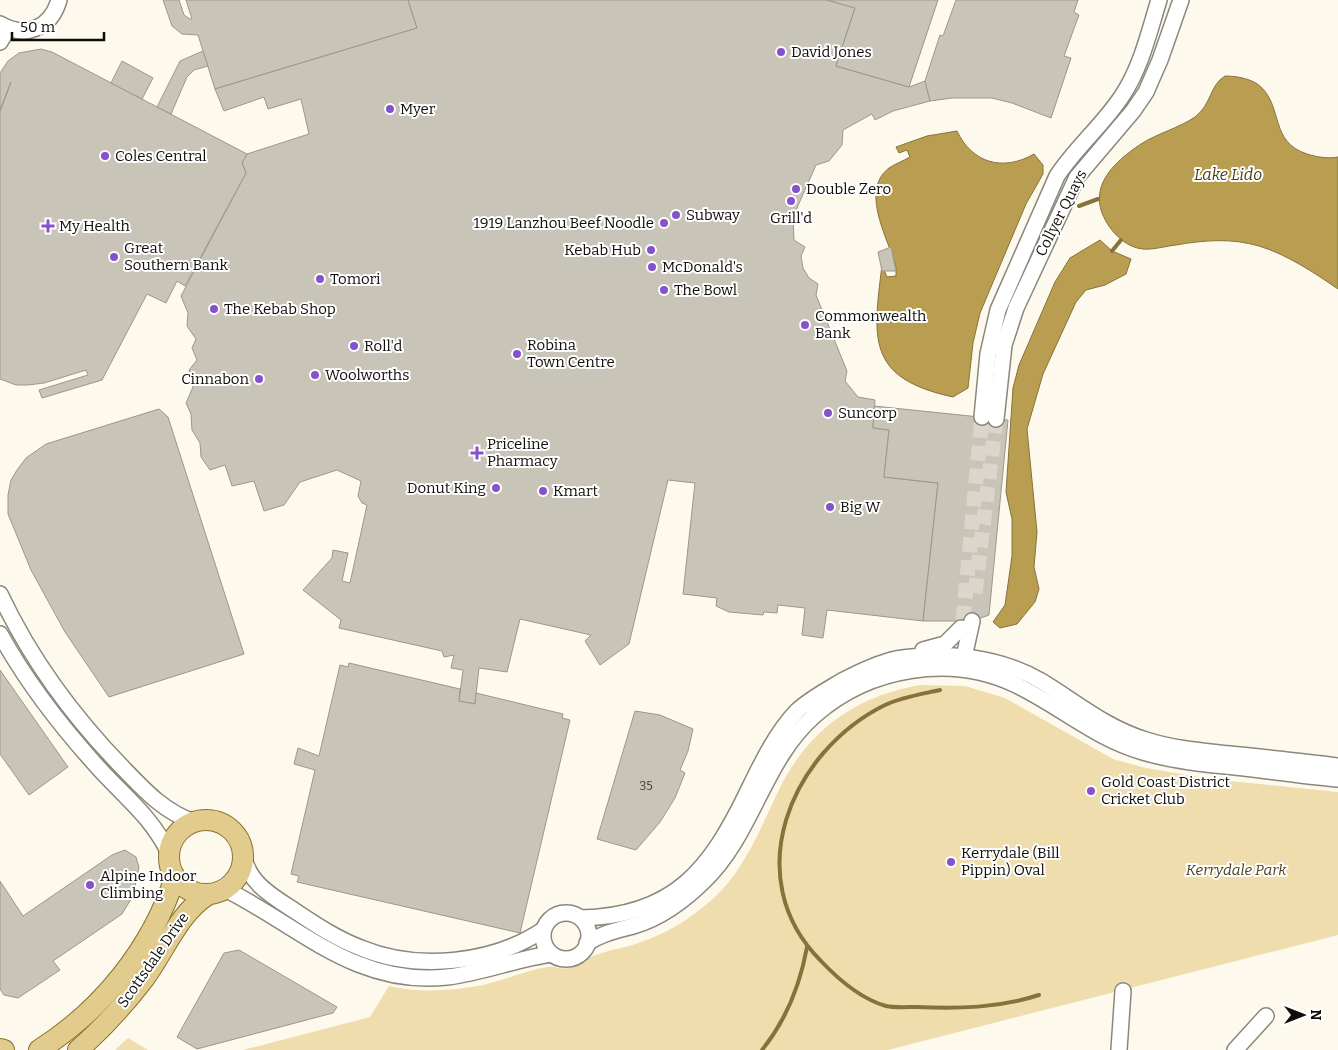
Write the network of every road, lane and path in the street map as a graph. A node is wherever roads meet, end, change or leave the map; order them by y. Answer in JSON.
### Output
{"nodes":[{"id":1,"x":59,"y":0,"type":"edge"},
{"id":2,"x":1159,"y":0,"type":"edge"},
{"id":3,"x":1181,"y":0,"type":"edge"},
{"id":4,"x":4,"y":26,"type":"edge"},
{"id":5,"x":0,"y":42,"type":"edge"},
{"id":6,"x":0,"y":594,"type":"edge"},
{"id":7,"x":965,"y":624,"type":"junction"},
{"id":8,"x":0,"y":634,"type":"edge"},
{"id":9,"x":907,"y":658,"type":"junction"},
{"id":10,"x":962,"y":661,"type":"junction"},
{"id":11,"x":988,"y":661,"type":"junction"},
{"id":12,"x":1338,"y":766,"type":"edge"},
{"id":13,"x":1338,"y":779,"type":"edge"},
{"id":14,"x":194,"y":822,"type":"junction"},
{"id":15,"x":243,"y":854,"type":"junction"},
{"id":16,"x":170,"y":855,"type":"junction"},
{"id":17,"x":175,"y":877,"type":"junction"},
{"id":18,"x":217,"y":891,"type":"junction"},
{"id":19,"x":581,"y":918,"type":"junction"},
{"id":20,"x":543,"y":930,"type":"junction"},
{"id":21,"x":587,"y":943,"type":"junction"},
{"id":22,"x":551,"y":954,"type":"junction"},
{"id":23,"x":1123,"y":991,"type":"dead end"},
{"id":24,"x":1266,"y":1016,"type":"dead end"},
{"id":25,"x":0,"y":1049,"type":"edge"},
{"id":26,"x":4,"y":1050,"type":"edge"},
{"id":27,"x":39,"y":1050,"type":"edge"},
{"id":28,"x":78,"y":1050,"type":"edge"},
{"id":29,"x":1119,"y":1050,"type":"edge"},
{"id":30,"x":1235,"y":1050,"type":"edge"}],
"edges":[{"from":1,"to":4,"type":"street"},
{"from":2,"to":3,"type":"street","name":"Collyer Quays"},
{"from":4,"to":5,"type":"street"},
{"from":6,"to":14,"type":"street"},
{"from":7,"to":9,"type":"street"},
{"from":7,"to":10,"type":"street"},
{"from":7,"to":11,"type":"street"},
{"from":8,"to":16,"type":"street"},
{"from":9,"to":10,"type":"street"},
{"from":9,"to":19,"type":"street"},
{"from":10,"to":11,"type":"street"},
{"from":10,"to":13,"type":"street"},
{"from":10,"to":21,"type":"street"},
{"from":11,"to":12,"type":"street"},
{"from":14,"to":15,"type":"main road"},
{"from":14,"to":16,"type":"main road"},
{"from":15,"to":18,"type":"main road"},
{"from":15,"to":20,"type":"street"},
{"from":16,"to":17,"type":"main road"},
{"from":17,"to":18,"type":"main road"},
{"from":17,"to":27,"type":"main road","name":"Scottsdale Drive"},
{"from":18,"to":22,"type":"street"},
{"from":18,"to":28,"type":"main road","name":"Scottsdale Drive"},
{"from":19,"to":20,"type":"street"},
{"from":19,"to":21,"type":"street"},
{"from":20,"to":22,"type":"street"},
{"from":21,"to":22,"type":"street"},
{"from":23,"to":29,"type":"street"},
{"from":24,"to":30,"type":"street"},
{"from":25,"to":26,"type":"main road"}]}
